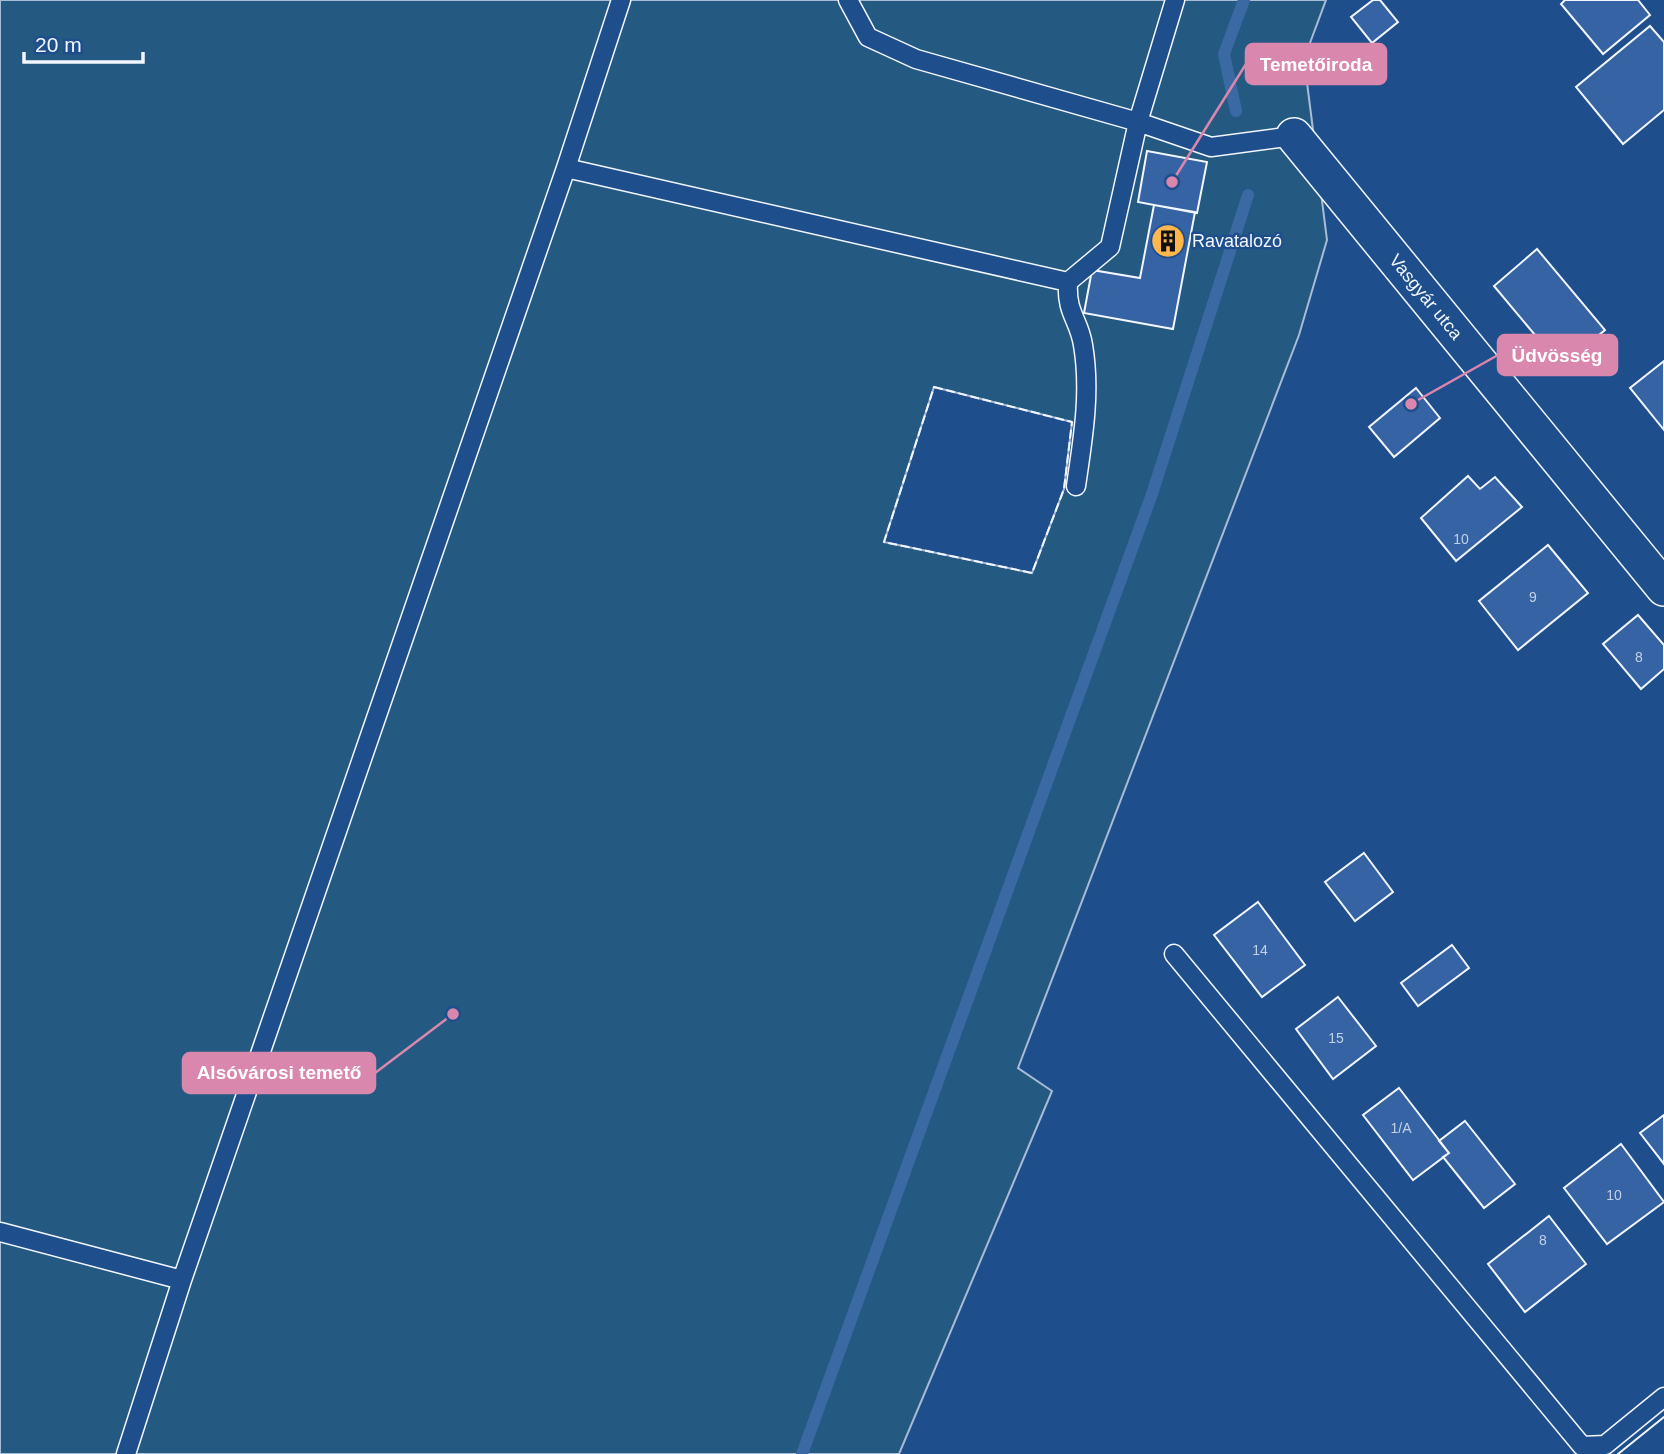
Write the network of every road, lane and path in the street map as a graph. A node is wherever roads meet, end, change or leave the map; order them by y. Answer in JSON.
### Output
{"nodes":[{"id":1,"x":621,"y":0,"type":"edge"},
{"id":2,"x":848,"y":0,"type":"edge"},
{"id":3,"x":1175,"y":0,"type":"edge"},
{"id":4,"x":1138,"y":122,"type":"junction"},
{"id":5,"x":1294,"y":136,"type":"joint"},
{"id":6,"x":566,"y":168,"type":"junction"},
{"id":7,"x":1068,"y":282,"type":"junction"},
{"id":8,"x":1076,"y":486,"type":"dead end"},
{"id":9,"x":1664,"y":588,"type":"edge"},
{"id":10,"x":1174,"y":954,"type":"dead end"},
{"id":11,"x":0,"y":1232,"type":"edge"},
{"id":12,"x":182,"y":1280,"type":"junction"},
{"id":13,"x":1664,"y":1396,"type":"edge"},
{"id":14,"x":126,"y":1454,"type":"edge"}],
"edges":[{"from":1,"to":6,"type":"lane"},
{"from":2,"to":4,"type":"lane"},
{"from":3,"to":4,"type":"lane"},
{"from":4,"to":5,"type":"lane"},
{"from":4,"to":7,"type":"lane"},
{"from":5,"to":9,"type":"street","name":"Vasgyár utca"},
{"from":6,"to":7,"type":"lane"},
{"from":6,"to":12,"type":"lane"},
{"from":7,"to":8,"type":"lane"},
{"from":10,"to":13,"type":"lane"},
{"from":11,"to":12,"type":"lane"},
{"from":12,"to":14,"type":"lane"}]}
